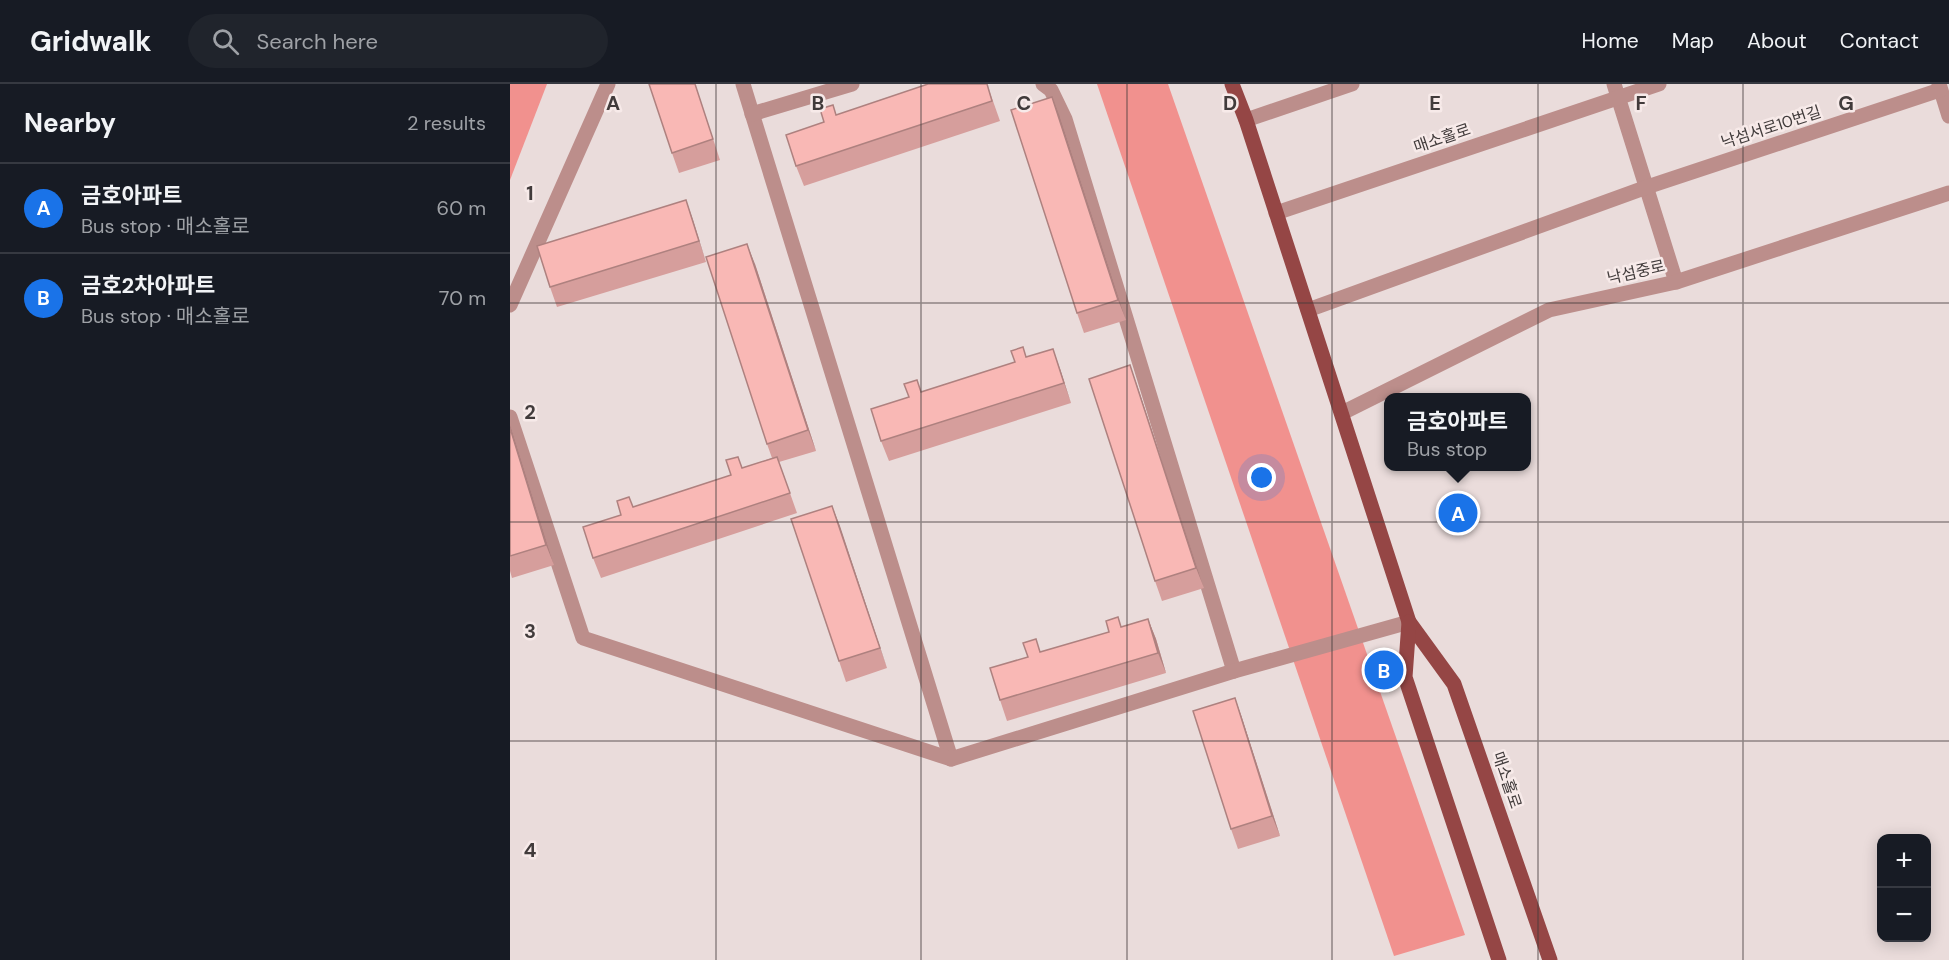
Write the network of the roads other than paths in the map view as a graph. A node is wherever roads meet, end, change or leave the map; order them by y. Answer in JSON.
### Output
{"nodes":[{"id":1,"x":608,"y":84,"type":"edge"},
{"id":2,"x":743,"y":84,"type":"edge"},
{"id":3,"x":852,"y":84,"type":"edge"},
{"id":4,"x":1043,"y":84,"type":"edge"},
{"id":5,"x":1232,"y":84,"type":"edge"},
{"id":6,"x":1352,"y":84,"type":"edge"},
{"id":7,"x":1659,"y":84,"type":"edge"},
{"id":8,"x":1940,"y":87,"type":"edge"},
{"id":9,"x":1616,"y":90,"type":"edge"},
{"id":10,"x":752,"y":114,"type":"junction"},
{"id":11,"x":1949,"y":116,"type":"edge"},
{"id":12,"x":1246,"y":120,"type":"junction"},
{"id":13,"x":1647,"y":187,"type":"junction"},
{"id":14,"x":1949,"y":193,"type":"edge"},
{"id":15,"x":1276,"y":213,"type":"junction"},
{"id":16,"x":1676,"y":282,"type":"junction"},
{"id":17,"x":510,"y":305,"type":"edge"},
{"id":18,"x":1308,"y":310,"type":"junction"},
{"id":19,"x":1342,"y":413,"type":"junction"},
{"id":20,"x":510,"y":417,"type":"edge"},
{"id":21,"x":1409,"y":622,"type":"junction"},
{"id":22,"x":1234,"y":671,"type":"junction"},
{"id":23,"x":951,"y":759,"type":"junction"},
{"id":24,"x":1499,"y":960,"type":"edge"},
{"id":25,"x":1550,"y":960,"type":"edge"}],
"edges":[{"from":1,"to":17,"type":"street"},
{"from":2,"to":10,"type":"street"},
{"from":3,"to":10,"type":"street"},
{"from":4,"to":22,"type":"street"},
{"from":5,"to":12,"type":"main road","name":"매소홀로"},
{"from":6,"to":12,"type":"street"},
{"from":7,"to":9,"type":"street"},
{"from":8,"to":11,"type":"street"},
{"from":8,"to":13,"type":"street","name":"낙섬서로10번길"},
{"from":9,"to":13,"type":"street"},
{"from":9,"to":15,"type":"street","name":"매소홀로"},
{"from":10,"to":23,"type":"street"},
{"from":12,"to":15,"type":"main road","name":"매소홀로"},
{"from":13,"to":16,"type":"street"},
{"from":13,"to":18,"type":"street"},
{"from":14,"to":16,"type":"street","name":"낙섬중로"},
{"from":15,"to":18,"type":"main road","name":"매소홀로"},
{"from":16,"to":19,"type":"street","name":"낙섬중로"},
{"from":18,"to":19,"type":"main road","name":"매소홀로"},
{"from":19,"to":21,"type":"main road","name":"매소홀로"},
{"from":20,"to":23,"type":"street"},
{"from":21,"to":22,"type":"street"},
{"from":21,"to":24,"type":"main road","name":"매소홀로"},
{"from":21,"to":25,"type":"main road","name":"매소홀로"},
{"from":22,"to":23,"type":"street"}]}
